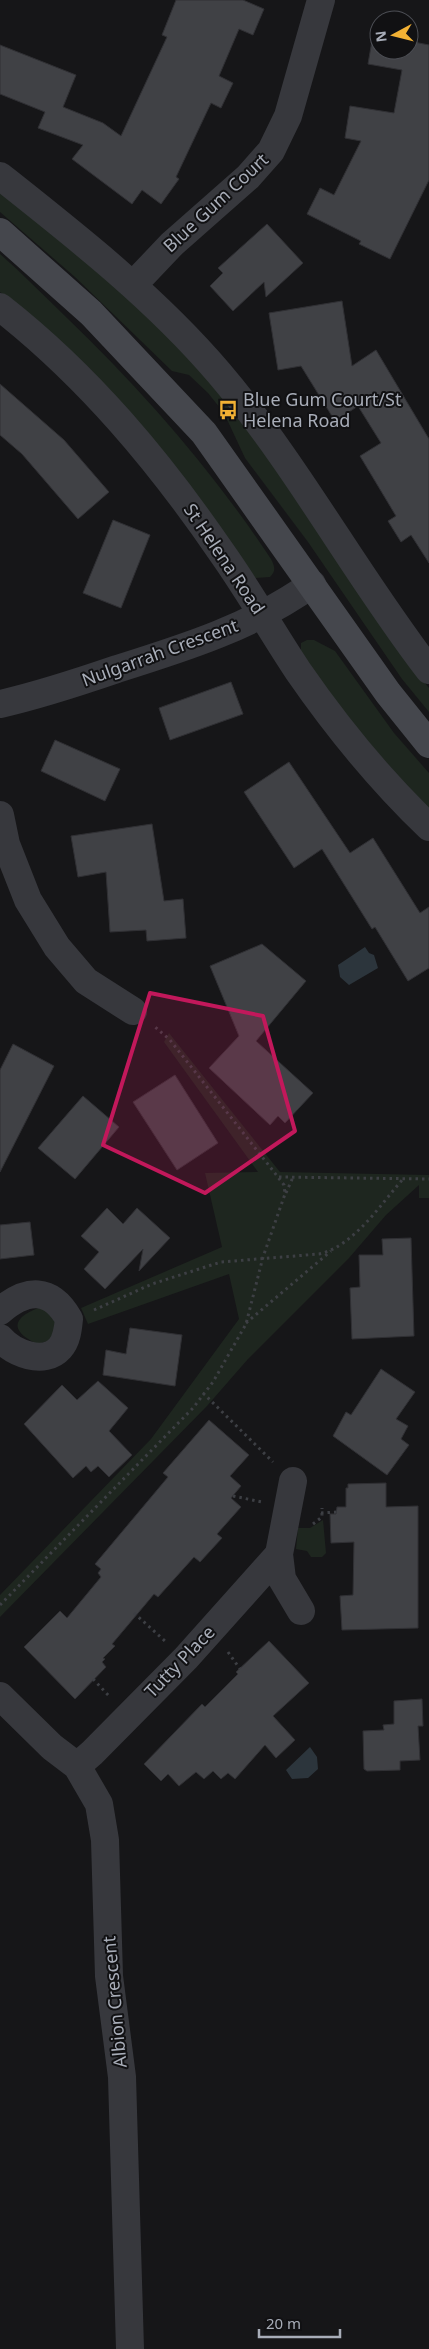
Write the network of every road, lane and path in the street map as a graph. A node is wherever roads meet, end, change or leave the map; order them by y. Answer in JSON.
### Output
{"nodes":[{"id":1,"x":320,"y":0,"type":"edge"},
{"id":2,"x":0,"y":176,"type":"edge"},
{"id":3,"x":0,"y":232,"type":"edge"},
{"id":4,"x":133,"y":285,"type":"junction"},
{"id":5,"x":0,"y":306,"type":"edge"},
{"id":6,"x":312,"y":584,"type":"junction"},
{"id":7,"x":261,"y":614,"type":"junction"},
{"id":8,"x":429,"y":670,"type":"edge"},
{"id":9,"x":0,"y":704,"type":"edge"},
{"id":10,"x":429,"y":744,"type":"edge"},
{"id":11,"x":0,"y":815,"type":"edge"},
{"id":12,"x":429,"y":827,"type":"edge"},
{"id":13,"x":133,"y":1011,"type":"joint"},
{"id":14,"x":278,"y":1177,"type":"junction"},
{"id":15,"x":293,"y":1177,"type":"junction"},
{"id":16,"x":403,"y":1179,"type":"junction"},
{"id":17,"x":429,"y":1180,"type":"edge"},
{"id":18,"x":286,"y":1194,"type":"junction"},
{"id":19,"x":332,"y":1251,"type":"junction"},
{"id":20,"x":263,"y":1258,"type":"junction"},
{"id":21,"x":0,"y":1311,"type":"edge"},
{"id":22,"x":70,"y":1319,"type":"junction"},
{"id":23,"x":246,"y":1324,"type":"junction"},
{"id":24,"x":0,"y":1338,"type":"edge"},
{"id":25,"x":203,"y":1393,"type":"junction"},
{"id":26,"x":273,"y":1462,"type":"dead end"},
{"id":27,"x":293,"y":1481,"type":"dead end"},
{"id":28,"x":233,"y":1496,"type":"dead end"},
{"id":29,"x":265,"y":1502,"type":"dead end"},
{"id":30,"x":337,"y":1512,"type":"dead end"},
{"id":31,"x":322,"y":1513,"type":"dead end"},
{"id":32,"x":279,"y":1554,"type":"junction"},
{"id":33,"x":0,"y":1605,"type":"edge"},
{"id":34,"x":301,"y":1611,"type":"dead end"},
{"id":35,"x":134,"y":1613,"type":"dead end"},
{"id":36,"x":167,"y":1642,"type":"dead end"},
{"id":37,"x":93,"y":1679,"type":"dead end"},
{"id":38,"x":0,"y":1696,"type":"edge"},
{"id":39,"x":112,"y":1699,"type":"dead end"},
{"id":40,"x":77,"y":1766,"type":"junction"},
{"id":41,"x":130,"y":2349,"type":"edge"}],
"edges":[{"from":1,"to":4,"type":"street","name":"Blue Gum Court"},
{"from":2,"to":4,"type":"street"},
{"from":3,"to":6,"type":"main road"},
{"from":4,"to":8,"type":"street"},
{"from":5,"to":7,"type":"street","name":"St Helena Road"},
{"from":6,"to":7,"type":"street","name":"Nulgarrah Crescent"},
{"from":6,"to":10,"type":"main road"},
{"from":7,"to":9,"type":"street","name":"Nulgarrah Crescent"},
{"from":7,"to":12,"type":"street","name":"St Helena Road"},
{"from":11,"to":13,"type":"street"},
{"from":13,"to":14,"type":"path"},
{"from":14,"to":15,"type":"path"},
{"from":14,"to":18,"type":"path"},
{"from":15,"to":16,"type":"path"},
{"from":15,"to":18,"type":"path"},
{"from":16,"to":17,"type":"path"},
{"from":16,"to":19,"type":"path"},
{"from":18,"to":20,"type":"path"},
{"from":19,"to":20,"type":"path"},
{"from":19,"to":23,"type":"path"},
{"from":20,"to":22,"type":"path"},
{"from":20,"to":23,"type":"path"},
{"from":21,"to":22,"type":"street"},
{"from":22,"to":24,"type":"street"},
{"from":23,"to":25,"type":"path"},
{"from":25,"to":26,"type":"path"},
{"from":25,"to":33,"type":"path"},
{"from":27,"to":32,"type":"street"},
{"from":28,"to":29,"type":"path"},
{"from":30,"to":31,"type":"path"},
{"from":32,"to":34,"type":"street"},
{"from":32,"to":40,"type":"street","name":"Tutty Place"},
{"from":35,"to":36,"type":"path"},
{"from":37,"to":39,"type":"path"},
{"from":38,"to":40,"type":"street","name":"Albion Crescent"},
{"from":40,"to":41,"type":"street","name":"Albion Crescent"}]}
